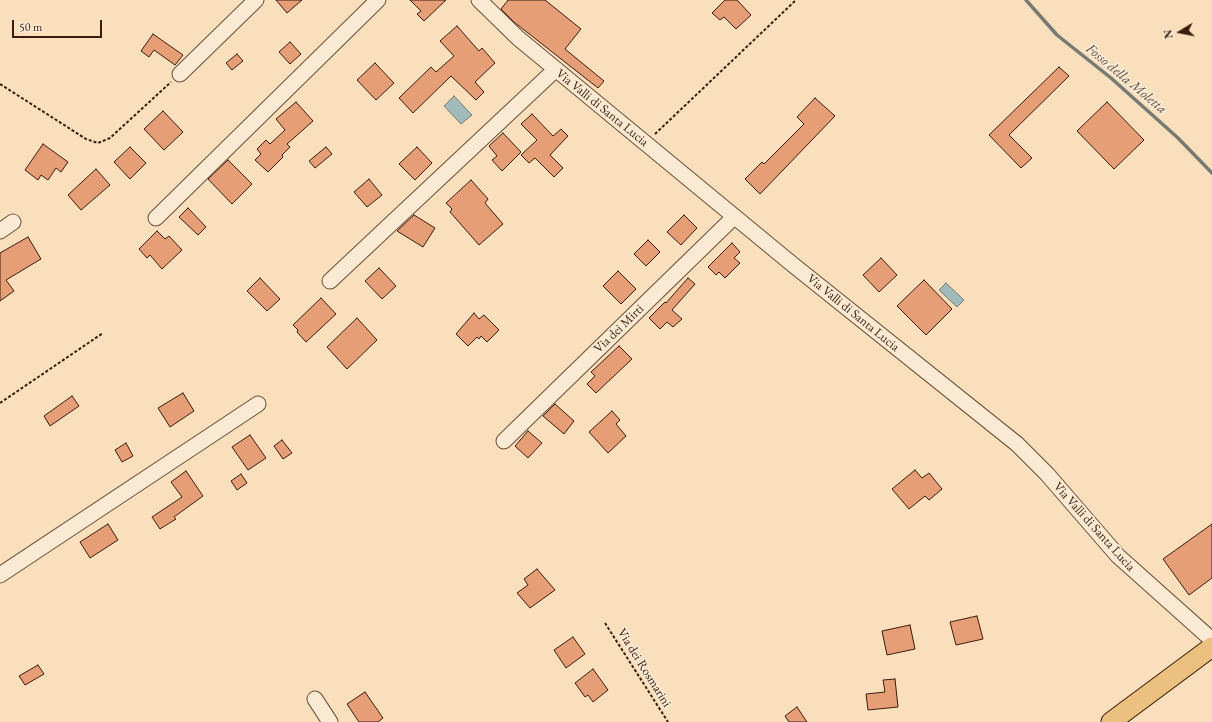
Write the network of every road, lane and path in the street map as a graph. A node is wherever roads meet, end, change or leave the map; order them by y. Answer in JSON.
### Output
{"nodes":[{"id":1,"x":256,"y":0,"type":"edge"},
{"id":2,"x":378,"y":0,"type":"edge"},
{"id":3,"x":479,"y":0,"type":"edge"},
{"id":4,"x":796,"y":0,"type":"edge"},
{"id":5,"x":556,"y":69,"type":"junction"},
{"id":6,"x":180,"y":74,"type":"joint"},
{"id":7,"x":0,"y":84,"type":"edge"},
{"id":8,"x":645,"y":143,"type":"junction"},
{"id":9,"x":734,"y":217,"type":"junction"},
{"id":10,"x":156,"y":218,"type":"dead end"},
{"id":11,"x":13,"y":222,"type":"dead end"},
{"id":12,"x":0,"y":231,"type":"edge"},
{"id":13,"x":330,"y":281,"type":"dead end"},
{"id":14,"x":103,"y":333,"type":"dead end"},
{"id":15,"x":0,"y":403,"type":"edge"},
{"id":16,"x":258,"y":404,"type":"dead end"},
{"id":17,"x":504,"y":441,"type":"dead end"},
{"id":18,"x":0,"y":575,"type":"edge"},
{"id":19,"x":605,"y":623,"type":"dead end"},
{"id":20,"x":1212,"y":640,"type":"edge"},
{"id":21,"x":1212,"y":647,"type":"edge"},
{"id":22,"x":315,"y":699,"type":"dead end"},
{"id":23,"x":330,"y":722,"type":"edge"},
{"id":24,"x":668,"y":722,"type":"edge"},
{"id":25,"x":1111,"y":722,"type":"edge"}],
"edges":[{"from":1,"to":6,"type":"street"},
{"from":2,"to":10,"type":"street"},
{"from":3,"to":5,"type":"street","name":"Via Valli di Santa Lucia"},
{"from":4,"to":8,"type":"path"},
{"from":5,"to":8,"type":"street","name":"Via Valli di Santa Lucia"},
{"from":5,"to":13,"type":"street"},
{"from":6,"to":7,"type":"path"},
{"from":8,"to":9,"type":"street","name":"Via Valli di Santa Lucia"},
{"from":9,"to":17,"type":"street","name":"Via dei Mirti"},
{"from":9,"to":20,"type":"street","name":"Via Valli di Santa Lucia"},
{"from":11,"to":12,"type":"street"},
{"from":14,"to":15,"type":"path"},
{"from":16,"to":18,"type":"street"},
{"from":19,"to":24,"type":"path","name":"Via dei Rosmarini"},
{"from":21,"to":25,"type":"main road"},
{"from":22,"to":23,"type":"street"}]}
